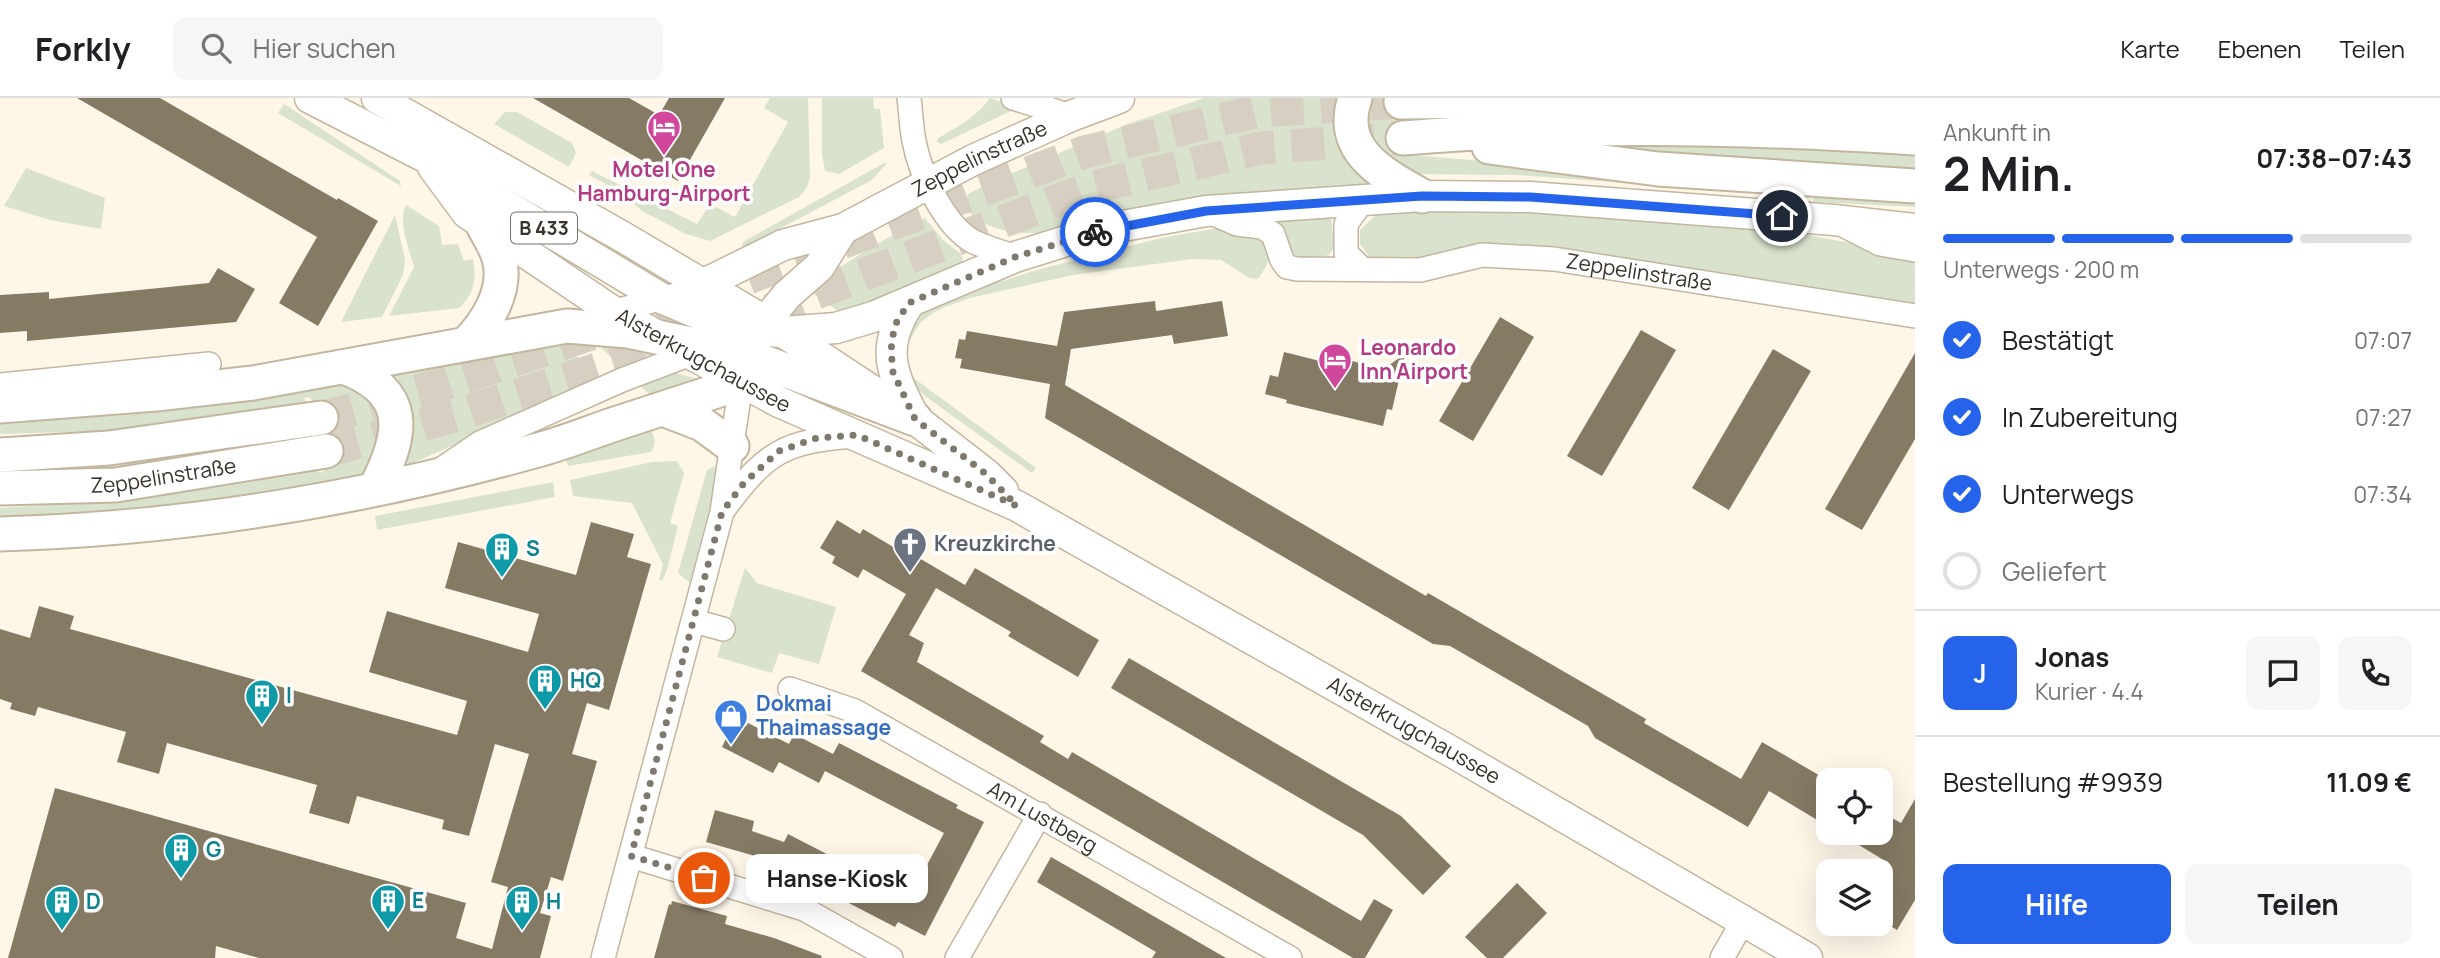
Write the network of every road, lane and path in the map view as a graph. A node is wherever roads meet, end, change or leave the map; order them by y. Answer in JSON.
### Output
{"nodes":[{"id":1,"x":310,"y":98,"type":"edge"},
{"id":2,"x":377,"y":98,"type":"edge"},
{"id":3,"x":909,"y":98,"type":"edge"},
{"id":4,"x":1013,"y":98,"type":"edge"},
{"id":5,"x":1119,"y":98,"type":"edge"},
{"id":6,"x":1355,"y":98,"type":"edge"},
{"id":7,"x":1414,"y":100,"type":"edge"},
{"id":8,"x":1915,"y":106,"type":"edge"},
{"id":9,"x":1071,"y":116,"type":"junction"},
{"id":10,"x":1915,"y":138,"type":"edge"},
{"id":11,"x":427,"y":158,"type":"junction"},
{"id":12,"x":928,"y":182,"type":"junction"},
{"id":13,"x":1915,"y":186,"type":"edge"},
{"id":14,"x":1422,"y":196,"type":"junction"},
{"id":15,"x":1363,"y":200,"type":"junction"},
{"id":16,"x":1206,"y":211,"type":"junction"},
{"id":17,"x":1834,"y":220,"type":"junction"},
{"id":18,"x":482,"y":223,"type":"junction"},
{"id":19,"x":843,"y":229,"type":"junction"},
{"id":20,"x":1915,"y":229,"type":"edge"},
{"id":21,"x":1915,"y":250,"type":"edge"},
{"id":22,"x":1015,"y":257,"type":"junction"},
{"id":23,"x":1362,"y":269,"type":"junction"},
{"id":24,"x":702,"y":285,"type":"junction"},
{"id":25,"x":661,"y":298,"type":"junction"},
{"id":26,"x":909,"y":303,"type":"junction"},
{"id":27,"x":612,"y":312,"type":"junction"},
{"id":28,"x":1915,"y":316,"type":"edge"},
{"id":29,"x":568,"y":326,"type":"junction"},
{"id":30,"x":466,"y":344,"type":"junction"},
{"id":31,"x":759,"y":345,"type":"junction"},
{"id":32,"x":687,"y":347,"type":"junction"},
{"id":33,"x":209,"y":364,"type":"joint"},
{"id":34,"x":344,"y":367,"type":"junction"},
{"id":35,"x":253,"y":383,"type":"junction"},
{"id":36,"x":0,"y":385,"type":"edge"},
{"id":37,"x":0,"y":406,"type":"edge"},
{"id":38,"x":663,"y":409,"type":"junction"},
{"id":39,"x":321,"y":418,"type":"tunnel mouth"},
{"id":40,"x":915,"y":419,"type":"junction"},
{"id":41,"x":857,"y":435,"type":"junction"},
{"id":42,"x":732,"y":446,"type":"junction"},
{"id":43,"x":326,"y":451,"type":"tunnel mouth"},
{"id":44,"x":0,"y":454,"type":"edge"},
{"id":45,"x":432,"y":475,"type":"junction"},
{"id":46,"x":376,"y":487,"type":"junction"},
{"id":47,"x":0,"y":488,"type":"edge"},
{"id":48,"x":1017,"y":506,"type":"junction"},
{"id":49,"x":722,"y":512,"type":"junction"},
{"id":50,"x":0,"y":534,"type":"edge"},
{"id":51,"x":694,"y":621,"type":"junction"},
{"id":52,"x":723,"y":629,"type":"dead end"},
{"id":53,"x":790,"y":689,"type":"dead end"},
{"id":54,"x":1040,"y":814,"type":"junction"},
{"id":55,"x":631,"y":856,"type":"junction"},
{"id":56,"x":1743,"y":921,"type":"junction"},
{"id":57,"x":603,"y":958,"type":"edge"},
{"id":58,"x":891,"y":958,"type":"edge"},
{"id":59,"x":957,"y":958,"type":"edge"},
{"id":60,"x":1290,"y":958,"type":"edge"},
{"id":61,"x":1722,"y":958,"type":"edge"},
{"id":62,"x":1807,"y":958,"type":"edge"}],
"edges":[{"from":1,"to":11,"type":"main road","name":"Alsterkrugchaussee","number":"B 433"},
{"from":2,"to":24,"type":"main road","name":"Alsterkrugchaussee"},
{"from":3,"to":12,"type":"street"},
{"from":4,"to":9,"type":"street"},
{"from":5,"to":9,"type":"main road","name":"Zeppelinstraße"},
{"from":6,"to":14,"type":"highway"},
{"from":7,"to":8,"type":"highway"},
{"from":9,"to":12,"type":"main road","name":"Zeppelinstraße"},
{"from":10,"to":13,"type":"highway"},
{"from":11,"to":18,"type":"main road","name":"Alsterkrugchaussee"},
{"from":11,"to":25,"type":"main road","name":"Alsterkrugchaussee","number":"B 433"},
{"from":12,"to":19,"type":"main road","name":"Zeppelinstraße"},
{"from":12,"to":22,"type":"street"},
{"from":14,"to":15,"type":"main road","number":"B 433"},
{"from":14,"to":17,"type":"main road","number":"B 433"},
{"from":15,"to":16,"type":"main road","number":"B 433"},
{"from":15,"to":23,"type":"street"},
{"from":16,"to":22,"type":"main road","number":"B 433"},
{"from":16,"to":23,"type":"street","name":"Zeppelinstraße"},
{"from":17,"to":20,"type":"main road","number":"B 433"},
{"from":17,"to":21,"type":"street"},
{"from":18,"to":27,"type":"main road","name":"Alsterkrugchaussee"},
{"from":18,"to":30,"type":"highway"},
{"from":19,"to":24,"type":"main road","name":"Zeppelinstraße"},
{"from":19,"to":31,"type":"main road","name":"Zeppelinstraße"},
{"from":22,"to":26,"type":"main road","number":"B 433"},
{"from":23,"to":28,"type":"street","name":"Zeppelinstraße"},
{"from":24,"to":25,"type":"street"},
{"from":24,"to":31,"type":"main road","name":"Alsterkrugchaussee"},
{"from":25,"to":27,"type":"street"},
{"from":25,"to":31,"type":"main road","name":"Alsterkrugchaussee","number":"B 433"},
{"from":26,"to":31,"type":"main road","number":"B 433"},
{"from":26,"to":40,"type":"main road"},
{"from":27,"to":29,"type":"street"},
{"from":27,"to":32,"type":"main road","name":"Alsterkrugchaussee"},
{"from":29,"to":30,"type":"highway"},
{"from":29,"to":32,"type":"highway"},
{"from":30,"to":34,"type":"highway"},
{"from":31,"to":32,"type":"highway"},
{"from":31,"to":38,"type":"highway"},
{"from":31,"to":40,"type":"highway"},
{"from":31,"to":41,"type":"main road","name":"Alsterkrugchaussee"},
{"from":31,"to":42,"type":"street"},
{"from":32,"to":45,"type":"street"},
{"from":33,"to":35,"type":"highway"},
{"from":33,"to":36,"type":"street"},
{"from":34,"to":35,"type":"highway"},
{"from":34,"to":46,"type":"highway"},
{"from":35,"to":37,"type":"highway"},
{"from":38,"to":42,"type":"highway"},
{"from":38,"to":45,"type":"highway"},
{"from":39,"to":44,"type":"highway","name":"Zeppelinstraße"},
{"from":40,"to":48,"type":"main road","name":"Alsterkrugchaussee"},
{"from":41,"to":48,"type":"main road","name":"Alsterkrugchaussee"},
{"from":41,"to":49,"type":"street"},
{"from":42,"to":49,"type":"street"},
{"from":43,"to":47,"type":"highway","name":"Zeppelinstraße"},
{"from":45,"to":46,"type":"highway"},
{"from":46,"to":50,"type":"highway"},
{"from":48,"to":56,"type":"main road","name":"Alsterkrugchaussee"},
{"from":49,"to":51,"type":"street"},
{"from":51,"to":52,"type":"street"},
{"from":51,"to":55,"type":"street"},
{"from":53,"to":54,"type":"street","name":"Am Lustberg"},
{"from":54,"to":59,"type":"street"},
{"from":54,"to":60,"type":"street","name":"Am Lustberg"},
{"from":55,"to":57,"type":"street"},
{"from":55,"to":58,"type":"street"},
{"from":56,"to":61,"type":"street"},
{"from":56,"to":62,"type":"main road","name":"Alsterkrugchaussee"}]}
